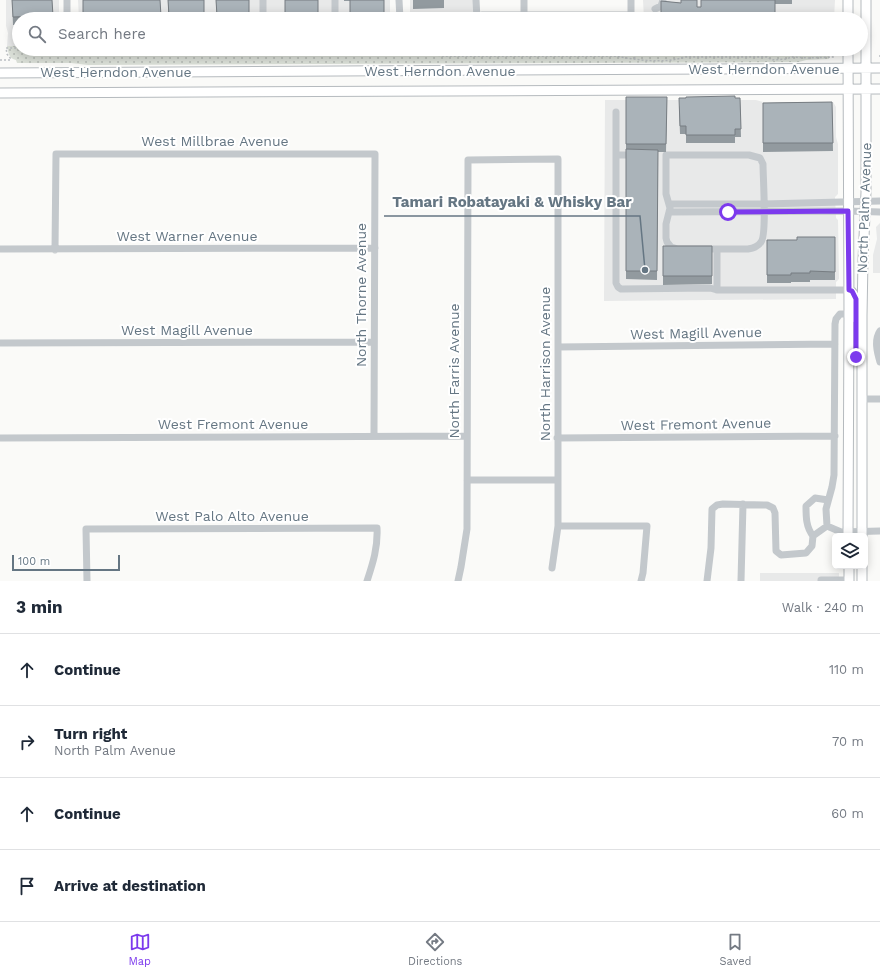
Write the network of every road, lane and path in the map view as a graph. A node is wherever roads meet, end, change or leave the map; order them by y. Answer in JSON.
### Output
{"nodes":[{"id":1,"x":67,"y":0,"type":"edge"},
{"id":2,"x":263,"y":0,"type":"edge"},
{"id":3,"x":335,"y":0,"type":"edge"},
{"id":4,"x":399,"y":0,"type":"edge"},
{"id":5,"x":476,"y":0,"type":"edge"},
{"id":6,"x":524,"y":0,"type":"edge"},
{"id":7,"x":631,"y":0,"type":"edge"},
{"id":8,"x":663,"y":0,"type":"edge"},
{"id":9,"x":848,"y":0,"type":"edge"},
{"id":10,"x":866,"y":0,"type":"edge"},
{"id":11,"x":655,"y":9,"type":"dead end"},
{"id":12,"x":67,"y":12,"type":"edge"},
{"id":13,"x":263,"y":12,"type":"edge"},
{"id":14,"x":335,"y":12,"type":"edge"},
{"id":15,"x":400,"y":12,"type":"edge"},
{"id":16,"x":478,"y":12,"type":"edge"},
{"id":17,"x":524,"y":12,"type":"edge"},
{"id":18,"x":631,"y":12,"type":"edge"},
{"id":19,"x":848,"y":12,"type":"edge"},
{"id":20,"x":866,"y":12,"type":"edge"},
{"id":21,"x":12,"y":48,"type":"edge"},
{"id":22,"x":443,"y":56,"type":"edge"},
{"id":23,"x":615,"y":56,"type":"edge"},
{"id":24,"x":615,"y":56,"type":"edge"},
{"id":25,"x":634,"y":56,"type":"edge"},
{"id":26,"x":848,"y":56,"type":"edge"},
{"id":27,"x":867,"y":56,"type":"edge"},
{"id":28,"x":834,"y":57,"type":"dead end"},
{"id":29,"x":635,"y":59,"type":"junction"},
{"id":30,"x":0,"y":60,"type":"edge"},
{"id":31,"x":880,"y":68,"type":"edge"},
{"id":32,"x":848,"y":69,"type":"junction"},
{"id":33,"x":867,"y":69,"type":"junction"},
{"id":34,"x":0,"y":73,"type":"edge"},
{"id":35,"x":848,"y":89,"type":"junction"},
{"id":36,"x":866,"y":89,"type":"junction"},
{"id":37,"x":880,"y":89,"type":"edge"},
{"id":38,"x":0,"y":93,"type":"edge"},
{"id":39,"x":616,"y":112,"type":"dead end"},
{"id":40,"x":375,"y":154,"type":"joint"},
{"id":41,"x":616,"y":155,"type":"junction"},
{"id":42,"x":644,"y":155,"type":"edge"},
{"id":43,"x":658,"y":155,"type":"edge"},
{"id":44,"x":666,"y":155,"type":"junction"},
{"id":45,"x":468,"y":160,"type":"joint"},
{"id":46,"x":880,"y":201,"type":"edge"},
{"id":47,"x":866,"y":202,"type":"junction"},
{"id":48,"x":670,"y":204,"type":"junction"},
{"id":49,"x":764,"y":204,"type":"junction"},
{"id":50,"x":848,"y":207,"type":"junction"},
{"id":51,"x":670,"y":212,"type":"junction"},
{"id":52,"x":764,"y":212,"type":"junction"},
{"id":53,"x":865,"y":212,"type":"junction"},
{"id":54,"x":880,"y":212,"type":"edge"},
{"id":55,"x":375,"y":248,"type":"junction"},
{"id":56,"x":0,"y":249,"type":"edge"},
{"id":57,"x":717,"y":249,"type":"junction"},
{"id":58,"x":56,"y":250,"type":"junction"},
{"id":59,"x":717,"y":290,"type":"junction"},
{"id":60,"x":849,"y":290,"type":"junction"},
{"id":61,"x":849,"y":314,"type":"junction"},
{"id":62,"x":880,"y":331,"type":"edge"},
{"id":63,"x":374,"y":342,"type":"junction"},
{"id":64,"x":0,"y":343,"type":"edge"},
{"id":65,"x":835,"y":344,"type":"junction"},
{"id":66,"x":558,"y":347,"type":"junction"},
{"id":67,"x":880,"y":362,"type":"edge"},
{"id":68,"x":862,"y":399,"type":"junction"},
{"id":69,"x":880,"y":399,"type":"edge"},
{"id":70,"x":374,"y":436,"type":"junction"},
{"id":71,"x":467,"y":436,"type":"junction"},
{"id":72,"x":835,"y":436,"type":"junction"},
{"id":73,"x":0,"y":438,"type":"edge"},
{"id":74,"x":557,"y":438,"type":"junction"},
{"id":75,"x":467,"y":480,"type":"junction"},
{"id":76,"x":558,"y":480,"type":"junction"},
{"id":77,"x":828,"y":500,"type":"junction"},
{"id":78,"x":743,"y":504,"type":"junction"},
{"id":79,"x":558,"y":526,"type":"junction"},
{"id":80,"x":827,"y":526,"type":"junction"},
{"id":81,"x":880,"y":531,"type":"edge"},
{"id":82,"x":844,"y":533,"type":"edge"},
{"id":83,"x":848,"y":533,"type":"edge"},
{"id":84,"x":862,"y":533,"type":"edge"},
{"id":85,"x":868,"y":533,"type":"edge"},
{"id":86,"x":813,"y":536,"type":"junction"},
{"id":87,"x":552,"y":568,"type":"dead end"},
{"id":88,"x":849,"y":569,"type":"edge"},
{"id":89,"x":862,"y":569,"type":"edge"},
{"id":90,"x":849,"y":580,"type":"edge"},
{"id":91,"x":87,"y":581,"type":"edge"},
{"id":92,"x":367,"y":581,"type":"edge"},
{"id":93,"x":458,"y":581,"type":"edge"},
{"id":94,"x":641,"y":581,"type":"edge"},
{"id":95,"x":707,"y":581,"type":"edge"},
{"id":96,"x":742,"y":581,"type":"edge"},
{"id":97,"x":821,"y":581,"type":"edge"},
{"id":98,"x":862,"y":581,"type":"edge"}],
"edges":[{"from":1,"to":12,"type":"street"},
{"from":2,"to":13,"type":"street"},
{"from":3,"to":14,"type":"street"},
{"from":4,"to":15,"type":"street"},
{"from":5,"to":16,"type":"street"},
{"from":6,"to":17,"type":"street"},
{"from":7,"to":18,"type":"street"},
{"from":8,"to":11,"type":"street"},
{"from":9,"to":19,"type":"main road"},
{"from":10,"to":20,"type":"main road","name":"North Palm Avenue"},
{"from":21,"to":30,"type":"path"},
{"from":22,"to":24,"type":"path"},
{"from":23,"to":29,"type":"path"},
{"from":25,"to":29,"type":"path"},
{"from":26,"to":32,"type":"main road","name":"North Palm Avenue"},
{"from":27,"to":33,"type":"main road","name":"North Palm Avenue"},
{"from":28,"to":29,"type":"path"},
{"from":31,"to":33,"type":"main road","name":"West Herndon Avenue"},
{"from":32,"to":33,"type":"main road","name":"West Herndon Avenue"},
{"from":32,"to":34,"type":"main road","name":"West Herndon Avenue"},
{"from":32,"to":35,"type":"main road","name":"North Palm Avenue"},
{"from":33,"to":36,"type":"main road","name":"North Palm Avenue"},
{"from":35,"to":36,"type":"main road","name":"West Herndon Avenue"},
{"from":35,"to":38,"type":"main road","name":"West Herndon Avenue"},
{"from":35,"to":50,"type":"main road","name":"North Palm Avenue"},
{"from":36,"to":37,"type":"main road","name":"West Herndon Avenue"},
{"from":36,"to":47,"type":"main road","name":"North Palm Avenue"},
{"from":39,"to":41,"type":"street"},
{"from":40,"to":55,"type":"street","name":"North Thorne Avenue"},
{"from":40,"to":58,"type":"street","name":"West Millbrae Avenue"},
{"from":41,"to":42,"type":"street"},
{"from":41,"to":59,"type":"street"},
{"from":43,"to":44,"type":"street"},
{"from":44,"to":48,"type":"street"},
{"from":44,"to":49,"type":"street"},
{"from":45,"to":66,"type":"street","name":"North Harrison Avenue"},
{"from":45,"to":71,"type":"street","name":"North Farris Avenue"},
{"from":46,"to":47,"type":"street"},
{"from":47,"to":50,"type":"street"},
{"from":47,"to":53,"type":"main road","name":"North Palm Avenue"},
{"from":48,"to":49,"type":"street"},
{"from":48,"to":51,"type":"street"},
{"from":49,"to":50,"type":"street"},
{"from":49,"to":52,"type":"street"},
{"from":50,"to":52,"type":"street"},
{"from":50,"to":53,"type":"street"},
{"from":50,"to":60,"type":"main road","name":"North Palm Avenue"},
{"from":51,"to":52,"type":"street"},
{"from":51,"to":57,"type":"street"},
{"from":52,"to":57,"type":"street"},
{"from":53,"to":54,"type":"street"},
{"from":53,"to":68,"type":"main road","name":"North Palm Avenue"},
{"from":55,"to":58,"type":"street","name":"West Warner Avenue"},
{"from":55,"to":63,"type":"street","name":"North Thorne Avenue"},
{"from":56,"to":58,"type":"street","name":"West Warner Avenue"},
{"from":57,"to":59,"type":"street"},
{"from":59,"to":60,"type":"street"},
{"from":60,"to":61,"type":"main road","name":"North Palm Avenue"},
{"from":60,"to":68,"type":"main road"},
{"from":61,"to":65,"type":"street"},
{"from":61,"to":83,"type":"main road","name":"North Palm Avenue"},
{"from":62,"to":67,"type":"street"},
{"from":63,"to":64,"type":"street","name":"West Magill Avenue"},
{"from":63,"to":70,"type":"street","name":"North Thorne Avenue"},
{"from":65,"to":66,"type":"street","name":"West Magill Avenue"},
{"from":65,"to":72,"type":"street"},
{"from":66,"to":74,"type":"street","name":"North Harrison Avenue"},
{"from":68,"to":69,"type":"street"},
{"from":68,"to":84,"type":"main road","name":"North Palm Avenue"},
{"from":70,"to":71,"type":"street","name":"West Fremont Avenue"},
{"from":70,"to":73,"type":"street","name":"West Fremont Avenue"},
{"from":71,"to":75,"type":"street","name":"North Farris Avenue"},
{"from":72,"to":74,"type":"street","name":"West Fremont Avenue"},
{"from":72,"to":77,"type":"street"},
{"from":74,"to":76,"type":"street","name":"North Harrison Avenue"},
{"from":75,"to":76,"type":"street"},
{"from":75,"to":93,"type":"street","name":"North Farris Avenue"},
{"from":76,"to":79,"type":"street","name":"North Harrison Avenue"},
{"from":77,"to":80,"type":"street"},
{"from":77,"to":86,"type":"street"},
{"from":78,"to":86,"type":"street"},
{"from":78,"to":95,"type":"street"},
{"from":78,"to":96,"type":"street"},
{"from":79,"to":87,"type":"street","name":"North Harrison Avenue"},
{"from":79,"to":94,"type":"street"},
{"from":80,"to":82,"type":"street"},
{"from":80,"to":86,"type":"street"},
{"from":81,"to":85,"type":"street"},
{"from":88,"to":90,"type":"main road"},
{"from":89,"to":98,"type":"main road"},
{"from":90,"to":97,"type":"street"},
{"from":91,"to":92,"type":"street","name":"West Palo Alto Avenue"}]}
